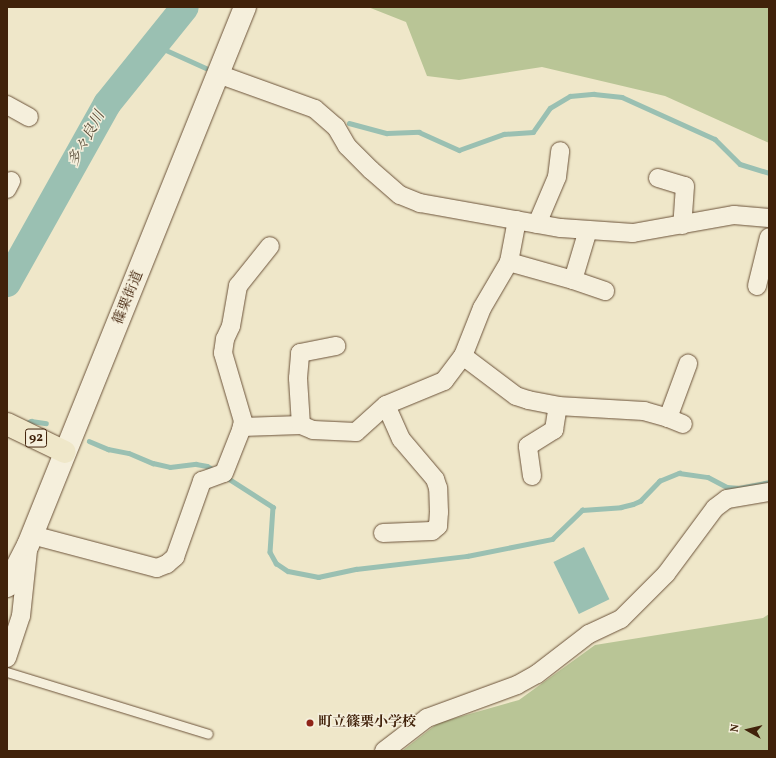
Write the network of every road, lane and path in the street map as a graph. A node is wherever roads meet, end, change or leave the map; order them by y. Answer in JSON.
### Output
{"nodes":[{"id":1,"x":245,"y":7,"type":"edge"},
{"id":2,"x":218,"y":74,"type":"junction"},
{"id":3,"x":7,"y":106,"type":"edge"},
{"id":4,"x":29,"y":117,"type":"dead end"},
{"id":5,"x":560,"y":152,"type":"dead end"},
{"id":6,"x":658,"y":178,"type":"dead end"},
{"id":7,"x":769,"y":218,"type":"edge"},
{"id":8,"x":517,"y":220,"type":"junction"},
{"id":9,"x":537,"y":224,"type":"junction"},
{"id":10,"x":682,"y":225,"type":"junction"},
{"id":11,"x":588,"y":230,"type":"junction"},
{"id":12,"x":769,"y":237,"type":"edge"},
{"id":13,"x":270,"y":246,"type":"dead end"},
{"id":14,"x":509,"y":262,"type":"junction"},
{"id":15,"x":573,"y":280,"type":"junction"},
{"id":16,"x":757,"y":286,"type":"dead end"},
{"id":17,"x":605,"y":291,"type":"dead end"},
{"id":18,"x":336,"y":346,"type":"dead end"},
{"id":19,"x":463,"y":356,"type":"junction"},
{"id":20,"x":688,"y":364,"type":"dead end"},
{"id":21,"x":386,"y":405,"type":"junction"},
{"id":22,"x":558,"y":406,"type":"junction"},
{"id":23,"x":7,"y":424,"type":"edge"},
{"id":24,"x":301,"y":425,"type":"junction"},
{"id":25,"x":242,"y":427,"type":"junction"},
{"id":26,"x":65,"y":452,"type":"junction"},
{"id":27,"x":532,"y":476,"type":"dead end"},
{"id":28,"x":769,"y":492,"type":"edge"},
{"id":29,"x":383,"y":533,"type":"dead end"},
{"id":30,"x":30,"y":540,"type":"junction"},
{"id":31,"x":7,"y":586,"type":"edge"},
{"id":32,"x":7,"y":658,"type":"edge"},
{"id":33,"x":7,"y":672,"type":"edge"},
{"id":34,"x":208,"y":734,"type":"dead end"},
{"id":35,"x":384,"y":751,"type":"edge"}],
"edges":[{"from":1,"to":2,"type":"main road","name":"篠栗街道"},
{"from":2,"to":8,"type":"street"},
{"from":2,"to":26,"type":"main road","name":"篠栗街道"},
{"from":3,"to":4,"type":"street"},
{"from":5,"to":9,"type":"street"},
{"from":6,"to":10,"type":"street"},
{"from":7,"to":10,"type":"street"},
{"from":8,"to":9,"type":"street"},
{"from":8,"to":14,"type":"street"},
{"from":9,"to":11,"type":"street"},
{"from":10,"to":11,"type":"street"},
{"from":11,"to":15,"type":"street"},
{"from":12,"to":16,"type":"street"},
{"from":13,"to":25,"type":"street"},
{"from":14,"to":15,"type":"street"},
{"from":14,"to":19,"type":"street"},
{"from":15,"to":17,"type":"street"},
{"from":18,"to":24,"type":"street"},
{"from":19,"to":21,"type":"street"},
{"from":19,"to":22,"type":"street"},
{"from":20,"to":22,"type":"street"},
{"from":21,"to":24,"type":"street"},
{"from":21,"to":29,"type":"street"},
{"from":22,"to":27,"type":"street"},
{"from":23,"to":26,"type":"main road","number":"92"},
{"from":24,"to":25,"type":"street"},
{"from":25,"to":30,"type":"street"},
{"from":26,"to":30,"type":"main road","name":"篠栗街道"},
{"from":28,"to":35,"type":"street"},
{"from":30,"to":31,"type":"main road","name":"篠栗街道"},
{"from":30,"to":32,"type":"street"},
{"from":33,"to":34,"type":"lane"}]}
